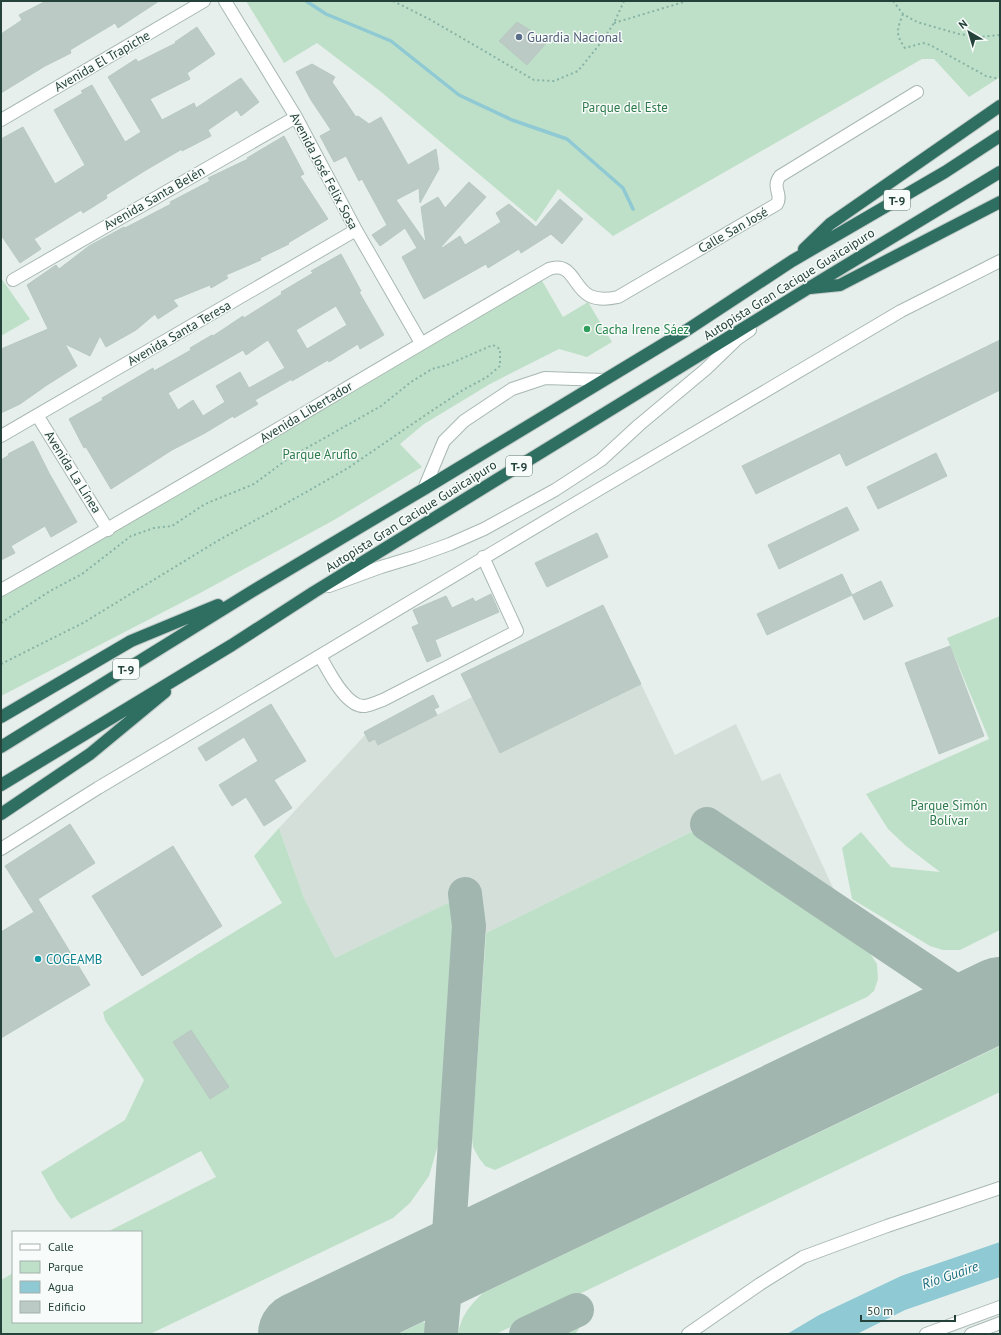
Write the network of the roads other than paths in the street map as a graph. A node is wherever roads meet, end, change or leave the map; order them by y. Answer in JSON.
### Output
{"nodes":[{"id":1,"x":204,"y":1,"type":"edge"},
{"id":2,"x":224,"y":1,"type":"edge"},
{"id":3,"x":917,"y":92,"type":"dead end"},
{"id":4,"x":1000,"y":106,"type":"edge"},
{"id":5,"x":296,"y":116,"type":"junction"},
{"id":6,"x":1,"y":120,"type":"edge"},
{"id":7,"x":1000,"y":136,"type":"edge"},
{"id":8,"x":1000,"y":172,"type":"edge"},
{"id":9,"x":1000,"y":202,"type":"edge"},
{"id":10,"x":356,"y":230,"type":"junction"},
{"id":11,"x":792,"y":261,"type":"junction"},
{"id":12,"x":1000,"y":261,"type":"edge"},
{"id":13,"x":13,"y":280,"type":"dead end"},
{"id":14,"x":807,"y":289,"type":"junction"},
{"id":15,"x":607,"y":299,"type":"joint"},
{"id":16,"x":788,"y":302,"type":"junction"},
{"id":17,"x":421,"y":343,"type":"junction"},
{"id":18,"x":604,"y":380,"type":"junction"},
{"id":19,"x":37,"y":415,"type":"junction"},
{"id":20,"x":1,"y":436,"type":"edge"},
{"id":21,"x":424,"y":489,"type":"junction"},
{"id":22,"x":108,"y":530,"type":"junction"},
{"id":23,"x":483,"y":558,"type":"junction"},
{"id":24,"x":1,"y":590,"type":"edge"},
{"id":25,"x":251,"y":592,"type":"junction"},
{"id":26,"x":314,"y":592,"type":"junction"},
{"id":27,"x":320,"y":656,"type":"junction"},
{"id":28,"x":197,"y":666,"type":"junction"},
{"id":29,"x":1,"y":717,"type":"edge"},
{"id":30,"x":1,"y":747,"type":"edge"},
{"id":31,"x":1,"y":785,"type":"edge"},
{"id":32,"x":1,"y":814,"type":"edge"},
{"id":33,"x":1,"y":848,"type":"edge"},
{"id":34,"x":1000,"y":1188,"type":"edge"},
{"id":35,"x":1000,"y":1307,"type":"edge"},
{"id":36,"x":1000,"y":1323,"type":"edge"},
{"id":37,"x":688,"y":1334,"type":"edge"},
{"id":38,"x":926,"y":1334,"type":"edge"},
{"id":39,"x":971,"y":1334,"type":"edge"}],
"edges":[{"from":1,"to":6,"type":"street","name":"Avenida El Trapiche"},
{"from":2,"to":5,"type":"street","name":"Avenida José Felix Sosa"},
{"from":3,"to":15,"type":"street","name":"Calle San José"},
{"from":4,"to":11,"type":"highway"},
{"from":5,"to":10,"type":"street","name":"Avenida José Felix Sosa"},
{"from":5,"to":13,"type":"street","name":"Avenida Santa Belén"},
{"from":7,"to":11,"type":"highway","name":"Autopista Gran Cacique Guaicaipuro","number":"T-9"},
{"from":8,"to":14,"type":"highway","name":"Autopista Gran Cacique Guaicaipuro","number":"T-9"},
{"from":9,"to":14,"type":"highway"},
{"from":10,"to":17,"type":"street","name":"Avenida José Felix Sosa"},
{"from":10,"to":19,"type":"street","name":"Avenida Santa Teresa"},
{"from":11,"to":18,"type":"highway","name":"Autopista Gran Cacique Guaicaipuro","number":"T-9"},
{"from":12,"to":23,"type":"street"},
{"from":14,"to":16,"type":"highway","name":"Autopista Gran Cacique Guaicaipuro","number":"T-9"},
{"from":15,"to":17,"type":"street","name":"Avenida Libertador"},
{"from":16,"to":26,"type":"highway","name":"Autopista Gran Cacique Guaicaipuro","number":"T-9"},
{"from":16,"to":26,"type":"street"},
{"from":17,"to":22,"type":"street","name":"Avenida Libertador"},
{"from":18,"to":21,"type":"highway","name":"Autopista Gran Cacique Guaicaipuro","number":"T-9"},
{"from":18,"to":21,"type":"street"},
{"from":19,"to":20,"type":"street","name":"Avenida Santa Teresa"},
{"from":19,"to":22,"type":"street","name":"Avenida La Línea"},
{"from":21,"to":25,"type":"highway","name":"Autopista Gran Cacique Guaicaipuro","number":"T-9"},
{"from":22,"to":24,"type":"street","name":"Avenida Libertador"},
{"from":23,"to":27,"type":"street"},
{"from":23,"to":27,"type":"street"},
{"from":25,"to":29,"type":"highway"},
{"from":25,"to":30,"type":"highway","name":"Autopista Gran Cacique Guaicaipuro","number":"T-9"},
{"from":26,"to":28,"type":"highway","name":"Autopista Gran Cacique Guaicaipuro","number":"T-9"},
{"from":27,"to":33,"type":"street"},
{"from":28,"to":31,"type":"highway","name":"Autopista Gran Cacique Guaicaipuro","number":"T-9"},
{"from":28,"to":32,"type":"highway"},
{"from":34,"to":37,"type":"street"},
{"from":35,"to":38,"type":"street"},
{"from":36,"to":39,"type":"street"}]}
